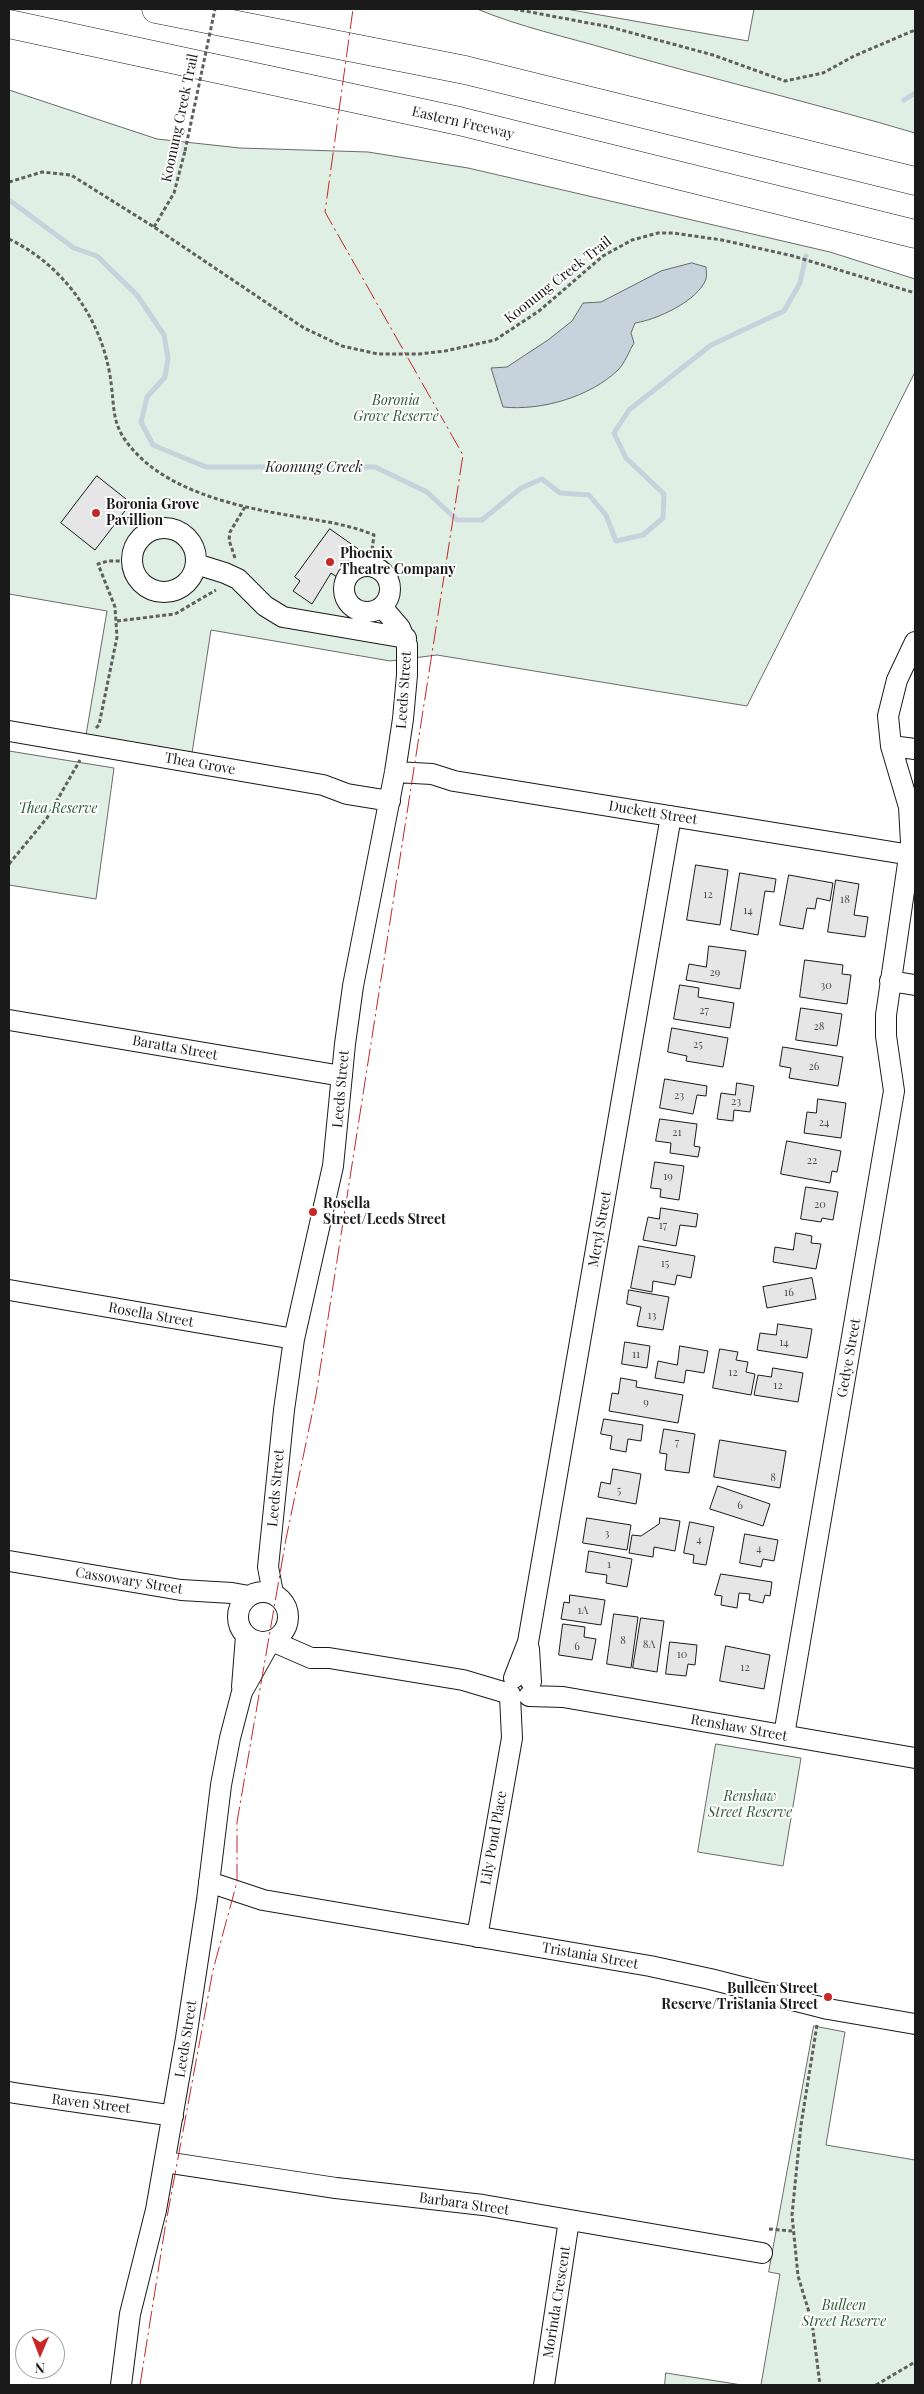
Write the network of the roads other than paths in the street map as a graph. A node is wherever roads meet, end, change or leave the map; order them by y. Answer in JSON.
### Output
{"nodes":[{"id":1,"x":156,"y":9,"type":"edge"},
{"id":2,"x":9,"y":24,"type":"edge"},
{"id":3,"x":915,"y":181,"type":"edge"},
{"id":4,"x":915,"y":234,"type":"edge"},
{"id":5,"x":196,"y":564,"type":"junction"},
{"id":6,"x":382,"y":607,"type":"junction"},
{"id":7,"x":406,"y":638,"type":"junction"},
{"id":8,"x":915,"y":642,"type":"edge"},
{"id":9,"x":9,"y":731,"type":"edge"},
{"id":10,"x":891,"y":746,"type":"junction"},
{"id":11,"x":915,"y":750,"type":"edge"},
{"id":12,"x":395,"y":772,"type":"junction"},
{"id":13,"x":390,"y":801,"type":"junction"},
{"id":14,"x":671,"y":816,"type":"junction"},
{"id":15,"x":911,"y":855,"type":"junction"},
{"id":16,"x":890,"y":981,"type":"junction"},
{"id":17,"x":915,"y":985,"type":"edge"},
{"id":18,"x":9,"y":1020,"type":"edge"},
{"id":19,"x":342,"y":1076,"type":"junction"},
{"id":20,"x":9,"y":1290,"type":"edge"},
{"id":21,"x":294,"y":1339,"type":"junction"},
{"id":22,"x":271,"y":1540,"type":"junction"},
{"id":23,"x":9,"y":1561,"type":"edge"},
{"id":24,"x":181,"y":1590,"type":"junction"},
{"id":25,"x":273,"y":1593,"type":"junction"},
{"id":26,"x":251,"y":1595,"type":"junction"},
{"id":27,"x":238,"y":1616,"type":"junction"},
{"id":28,"x":288,"y":1625,"type":"junction"},
{"id":29,"x":246,"y":1636,"type":"junction"},
{"id":30,"x":271,"y":1641,"type":"junction"},
{"id":31,"x":330,"y":1658,"type":"junction"},
{"id":32,"x":521,"y":1689,"type":"junction"},
{"id":33,"x":242,"y":1692,"type":"junction"},
{"id":34,"x":784,"y":1735,"type":"junction"},
{"id":35,"x":915,"y":1758,"type":"edge"},
{"id":36,"x":208,"y":1891,"type":"junction"},
{"id":37,"x":477,"y":1937,"type":"junction"},
{"id":38,"x":915,"y":2024,"type":"edge"},
{"id":39,"x":9,"y":2092,"type":"edge"},
{"id":40,"x":173,"y":2116,"type":"junction"},
{"id":41,"x":165,"y":2162,"type":"junction"},
{"id":42,"x":569,"y":2220,"type":"junction"},
{"id":43,"x":762,"y":2253,"type":"dead end"},
{"id":44,"x":121,"y":2385,"type":"edge"},
{"id":45,"x":544,"y":2385,"type":"edge"}],
"edges":[{"from":1,"to":3,"type":"highway"},
{"from":2,"to":4,"type":"highway","name":"Eastern Freeway"},
{"from":5,"to":5,"type":"street"},
{"from":5,"to":7,"type":"street"},
{"from":6,"to":6,"type":"street"},
{"from":6,"to":7,"type":"street"},
{"from":7,"to":12,"type":"street","name":"Leeds Street"},
{"from":8,"to":10,"type":"street","name":"Gedye Street"},
{"from":9,"to":13,"type":"street","name":"Thea Grove"},
{"from":10,"to":11,"type":"street"},
{"from":10,"to":15,"type":"street","name":"Gedye Street"},
{"from":12,"to":13,"type":"street","name":"Leeds Street"},
{"from":12,"to":14,"type":"street","name":"Duckett Street"},
{"from":13,"to":19,"type":"street","name":"Leeds Street"},
{"from":14,"to":15,"type":"street","name":"Duckett Street"},
{"from":14,"to":32,"type":"street","name":"Meryl Street"},
{"from":15,"to":16,"type":"street","name":"Gedye Street"},
{"from":16,"to":17,"type":"street"},
{"from":16,"to":34,"type":"street","name":"Gedye Street"},
{"from":18,"to":19,"type":"street","name":"Baratta Street"},
{"from":19,"to":21,"type":"street","name":"Leeds Street"},
{"from":20,"to":21,"type":"street","name":"Rosella Street"},
{"from":21,"to":22,"type":"street","name":"Leeds Street"},
{"from":22,"to":25,"type":"street","name":"Leeds Street"},
{"from":22,"to":26,"type":"street","name":"Leeds Street"},
{"from":23,"to":24,"type":"street","name":"Cassowary Street"},
{"from":24,"to":26,"type":"street","name":"Cassowary Street"},
{"from":24,"to":27,"type":"street"},
{"from":25,"to":26,"type":"street"},
{"from":25,"to":28,"type":"street"},
{"from":26,"to":27,"type":"street"},
{"from":27,"to":29,"type":"street"},
{"from":28,"to":30,"type":"street"},
{"from":28,"to":31,"type":"street","name":"Renshaw Street"},
{"from":29,"to":30,"type":"street"},
{"from":29,"to":33,"type":"street","name":"Leeds Street"},
{"from":30,"to":31,"type":"street","name":"Renshaw Street"},
{"from":30,"to":33,"type":"street","name":"Leeds Street"},
{"from":31,"to":32,"type":"street","name":"Renshaw Street"},
{"from":32,"to":34,"type":"street","name":"Renshaw Street"},
{"from":32,"to":37,"type":"street","name":"Lily Pond Place"},
{"from":33,"to":36,"type":"street","name":"Leeds Street"},
{"from":34,"to":35,"type":"street","name":"Renshaw Street"},
{"from":36,"to":37,"type":"street","name":"Tristania Street"},
{"from":36,"to":40,"type":"street","name":"Leeds Street"},
{"from":37,"to":38,"type":"street","name":"Tristania Street"},
{"from":39,"to":40,"type":"street","name":"Raven Street"},
{"from":40,"to":41,"type":"street","name":"Leeds Street"},
{"from":41,"to":42,"type":"street","name":"Barbara Street"},
{"from":41,"to":44,"type":"street","name":"Leeds Street"},
{"from":42,"to":43,"type":"street","name":"Barbara Street"},
{"from":42,"to":45,"type":"street","name":"Morinda Crescent"}]}
